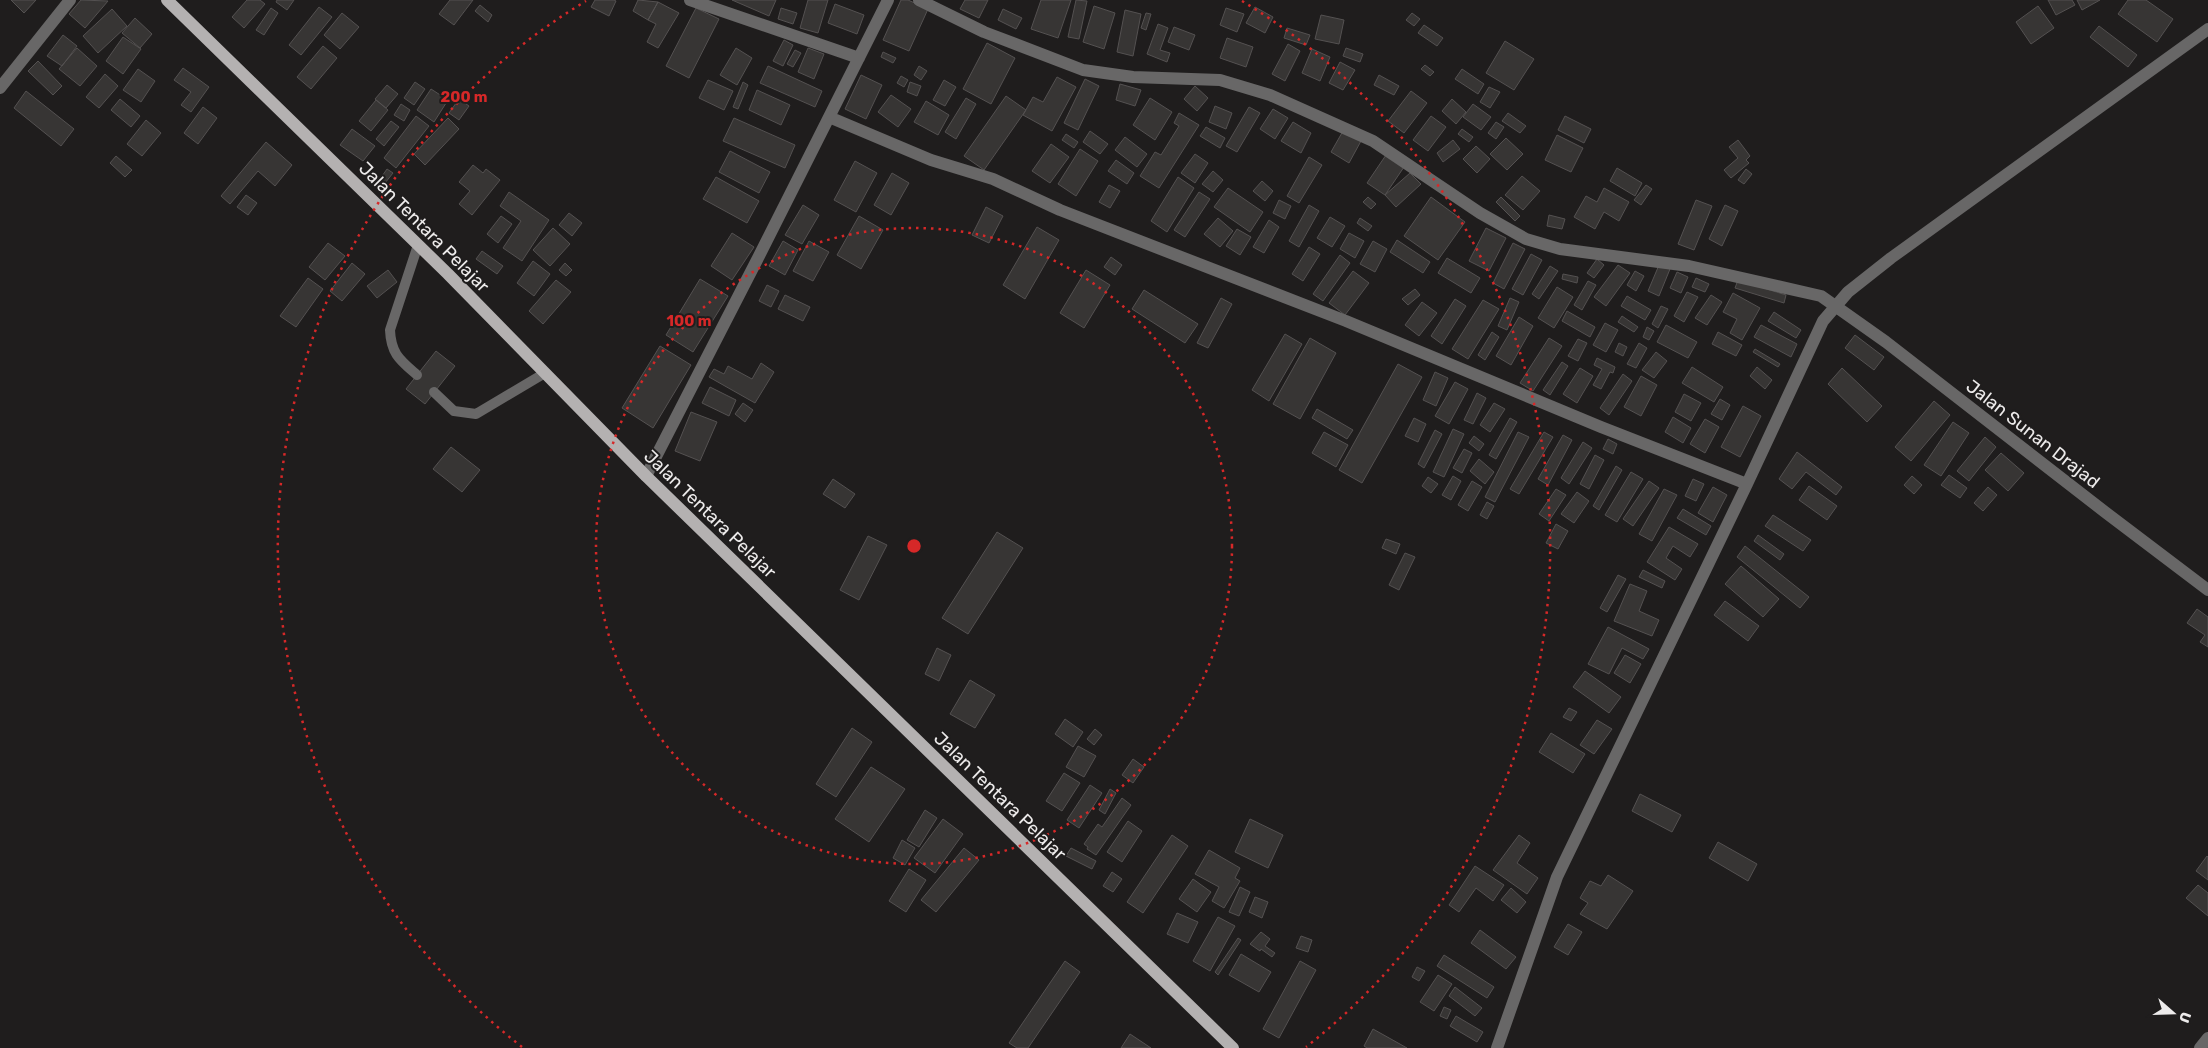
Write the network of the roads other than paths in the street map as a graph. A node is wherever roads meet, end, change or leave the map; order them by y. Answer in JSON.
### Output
{"nodes":[{"id":1,"x":70,"y":0,"type":"edge"},
{"id":2,"x":166,"y":0,"type":"edge"},
{"id":3,"x":690,"y":0,"type":"edge"},
{"id":4,"x":888,"y":0,"type":"edge"},
{"id":5,"x":919,"y":0,"type":"edge"},
{"id":6,"x":2208,"y":29,"type":"edge"},
{"id":7,"x":859,"y":58,"type":"junction"},
{"id":8,"x":0,"y":88,"type":"edge"},
{"id":9,"x":829,"y":117,"type":"junction"},
{"id":10,"x":418,"y":245,"type":"junction"},
{"id":11,"x":1836,"y":306,"type":"junction"},
{"id":12,"x":545,"y":373,"type":"junction"},
{"id":13,"x":417,"y":376,"type":"dead end"},
{"id":14,"x":434,"y":392,"type":"dead end"},
{"id":15,"x":646,"y":476,"type":"junction"},
{"id":16,"x":1747,"y":484,"type":"junction"},
{"id":17,"x":2208,"y":590,"type":"edge"},
{"id":18,"x":2208,"y":1038,"type":"edge"},
{"id":19,"x":1233,"y":1048,"type":"edge"},
{"id":20,"x":1497,"y":1048,"type":"edge"},
{"id":21,"x":2200,"y":1048,"type":"edge"}],
"edges":[{"from":1,"to":8,"type":"street"},
{"from":2,"to":10,"type":"main road","name":"Jalan Tentara Pelajar"},
{"from":3,"to":7,"type":"street"},
{"from":4,"to":7,"type":"street"},
{"from":5,"to":11,"type":"street","name":"Jalan Sunan Drajad"},
{"from":6,"to":11,"type":"street"},
{"from":7,"to":9,"type":"street"},
{"from":9,"to":15,"type":"street"},
{"from":9,"to":16,"type":"street"},
{"from":10,"to":12,"type":"main road","name":"Jalan Tentara Pelajar"},
{"from":10,"to":13,"type":"lane"},
{"from":11,"to":16,"type":"street"},
{"from":11,"to":17,"type":"street","name":"Jalan Sunan Drajad"},
{"from":12,"to":14,"type":"lane"},
{"from":12,"to":15,"type":"main road","name":"Jalan Tentara Pelajar"},
{"from":15,"to":19,"type":"main road","name":"Jalan Tentara Pelajar"},
{"from":16,"to":20,"type":"street"},
{"from":18,"to":21,"type":"street"}]}
